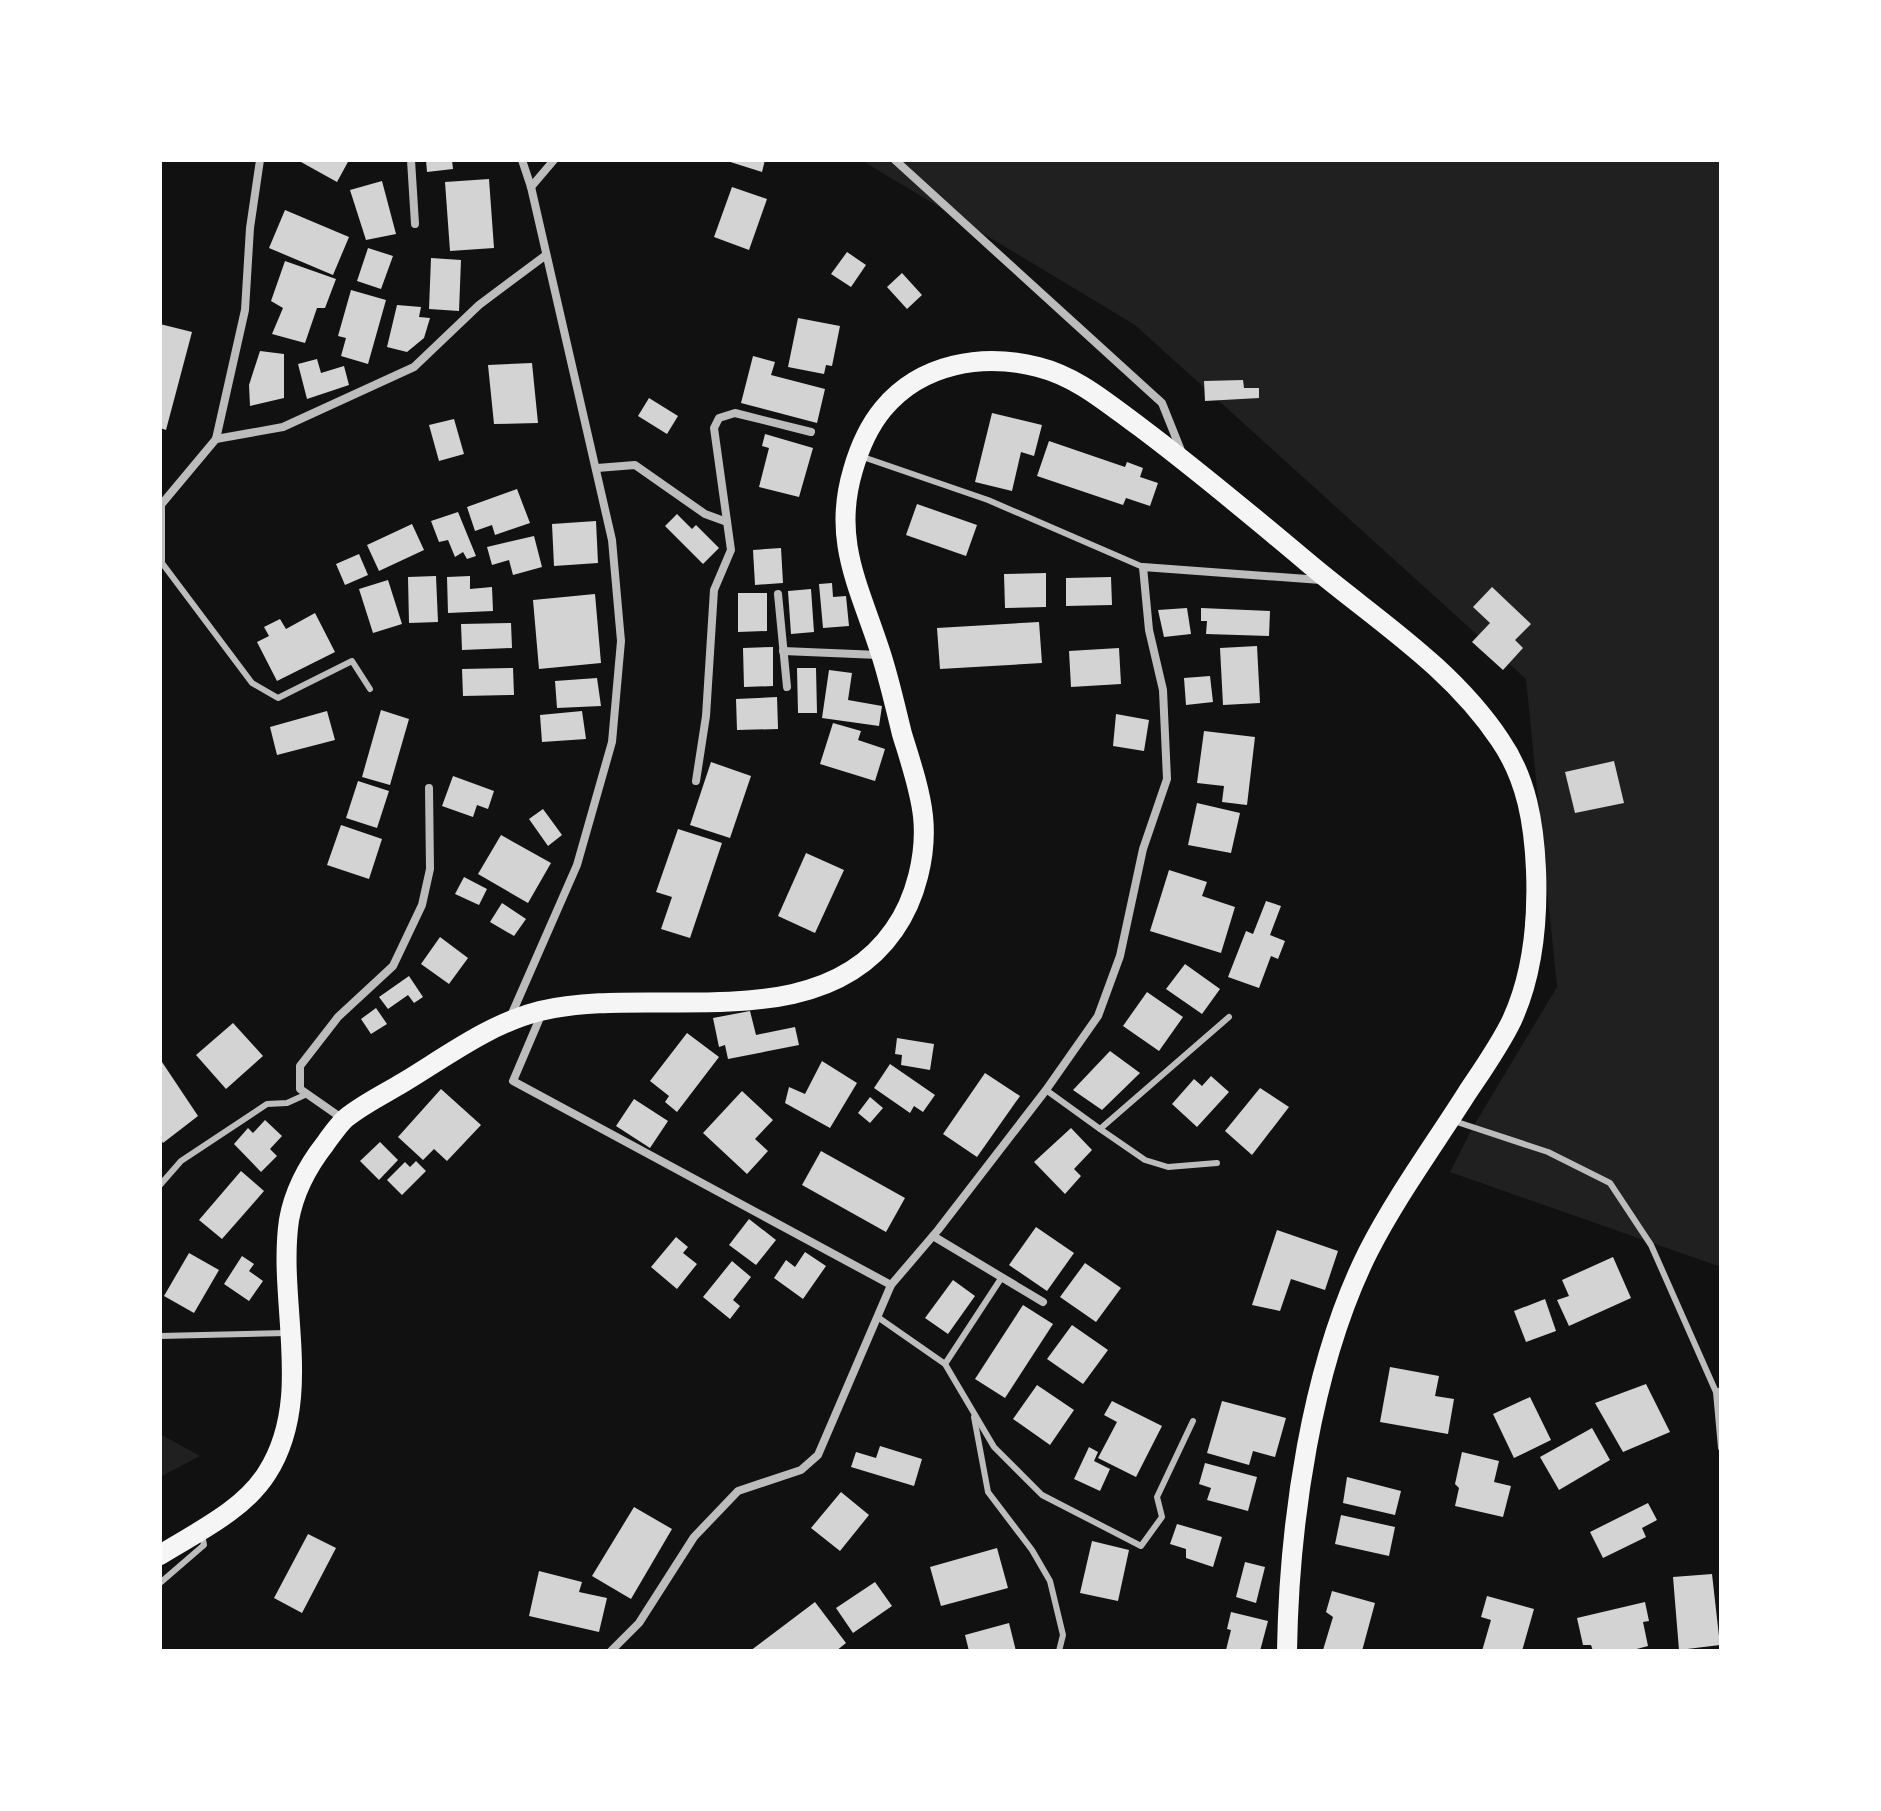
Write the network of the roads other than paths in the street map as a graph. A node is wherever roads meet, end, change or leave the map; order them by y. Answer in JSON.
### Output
{"nodes":[{"id":1,"x":260,"y":160,"type":"edge"},
{"id":2,"x":411,"y":160,"type":"edge"},
{"id":3,"x":522,"y":160,"type":"edge"},
{"id":4,"x":554,"y":160,"type":"edge"},
{"id":5,"x":895,"y":160,"type":"edge"},
{"id":6,"x":531,"y":187,"type":"junction"},
{"id":7,"x":415,"y":224,"type":"dead end"},
{"id":8,"x":546,"y":255,"type":"junction"},
{"id":9,"x":811,"y":432,"type":"dead end"},
{"id":10,"x":216,"y":439,"type":"junction"},
{"id":11,"x":857,"y":455,"type":"junction"},
{"id":12,"x":1186,"y":461,"type":"junction"},
{"id":13,"x":597,"y":468,"type":"junction"},
{"id":14,"x":161,"y":506,"type":"edge"},
{"id":15,"x":727,"y":522,"type":"junction"},
{"id":16,"x":161,"y":566,"type":"edge"},
{"id":17,"x":1143,"y":567,"type":"junction"},
{"id":18,"x":1330,"y":581,"type":"junction"},
{"id":19,"x":778,"y":594,"type":"dead end"},
{"id":20,"x":783,"y":651,"type":"junction"},
{"id":21,"x":881,"y":655,"type":"junction"},
{"id":22,"x":787,"y":687,"type":"dead end"},
{"id":23,"x":370,"y":689,"type":"dead end"},
{"id":24,"x":696,"y":781,"type":"dead end"},
{"id":25,"x":429,"y":788,"type":"dead end"},
{"id":26,"x":544,"y":1010,"type":"junction"},
{"id":27,"x":1229,"y":1017,"type":"dead end"},
{"id":28,"x":508,"y":1022,"type":"junction"},
{"id":29,"x":1046,"y":1090,"type":"junction"},
{"id":30,"x":307,"y":1094,"type":"junction"},
{"id":31,"x":1450,"y":1119,"type":"junction"},
{"id":32,"x":344,"y":1120,"type":"junction"},
{"id":33,"x":1100,"y":1129,"type":"junction"},
{"id":34,"x":1217,"y":1163,"type":"dead end"},
{"id":35,"x":160,"y":1185,"type":"edge"},
{"id":36,"x":933,"y":1236,"type":"junction"},
{"id":37,"x":1002,"y":1277,"type":"junction"},
{"id":38,"x":891,"y":1285,"type":"junction"},
{"id":39,"x":1043,"y":1302,"type":"dead end"},
{"id":40,"x":879,"y":1318,"type":"junction"},
{"id":41,"x":290,"y":1333,"type":"junction"},
{"id":42,"x":160,"y":1336,"type":"edge"},
{"id":43,"x":945,"y":1364,"type":"junction"},
{"id":44,"x":1719,"y":1391,"type":"edge"},
{"id":45,"x":972,"y":1410,"type":"junction"},
{"id":46,"x":1193,"y":1421,"type":"dead end"},
{"id":47,"x":1721,"y":1448,"type":"edge"},
{"id":48,"x":201,"y":1529,"type":"junction"},
{"id":49,"x":160,"y":1555,"type":"edge"},
{"id":50,"x":160,"y":1583,"type":"edge"},
{"id":51,"x":611,"y":1651,"type":"edge"},
{"id":52,"x":1059,"y":1651,"type":"edge"},
{"id":53,"x":1287,"y":1651,"type":"edge"}],
"edges":[{"from":1,"to":10,"type":"street"},
{"from":2,"to":7,"type":"street"},
{"from":3,"to":6,"type":"street"},
{"from":4,"to":6,"type":"street"},
{"from":5,"to":12,"type":"street"},
{"from":6,"to":8,"type":"street"},
{"from":8,"to":10,"type":"street"},
{"from":8,"to":13,"type":"street"},
{"from":9,"to":15,"type":"street"},
{"from":10,"to":14,"type":"street"},
{"from":11,"to":12,"type":"main road"},
{"from":11,"to":17,"type":"lane"},
{"from":11,"to":21,"type":"main road"},
{"from":12,"to":18,"type":"main road"},
{"from":13,"to":15,"type":"street"},
{"from":13,"to":28,"type":"street"},
{"from":14,"to":16,"type":"lane"},
{"from":15,"to":24,"type":"street"},
{"from":16,"to":23,"type":"lane"},
{"from":17,"to":18,"type":"street"},
{"from":17,"to":29,"type":"street"},
{"from":18,"to":31,"type":"main road"},
{"from":19,"to":20,"type":"street"},
{"from":20,"to":21,"type":"street"},
{"from":20,"to":22,"type":"street"},
{"from":21,"to":26,"type":"main road"},
{"from":25,"to":30,"type":"street"},
{"from":26,"to":28,"type":"main road"},
{"from":26,"to":38,"type":"street"},
{"from":27,"to":33,"type":"lane"},
{"from":28,"to":32,"type":"main road"},
{"from":29,"to":33,"type":"lane"},
{"from":29,"to":36,"type":"street"},
{"from":30,"to":32,"type":"street"},
{"from":30,"to":35,"type":"lane"},
{"from":31,"to":44,"type":"lane"},
{"from":31,"to":53,"type":"main road"},
{"from":32,"to":41,"type":"main road"},
{"from":33,"to":34,"type":"lane"},
{"from":36,"to":37,"type":"street"},
{"from":36,"to":38,"type":"street"},
{"from":37,"to":39,"type":"street"},
{"from":37,"to":43,"type":"lane"},
{"from":38,"to":40,"type":"street"},
{"from":40,"to":43,"type":"lane"},
{"from":40,"to":51,"type":"street"},
{"from":41,"to":42,"type":"lane"},
{"from":41,"to":48,"type":"main road"},
{"from":43,"to":45,"type":"lane"},
{"from":44,"to":47,"type":"lane"},
{"from":45,"to":46,"type":"lane"},
{"from":45,"to":52,"type":"lane"},
{"from":48,"to":49,"type":"main road"},
{"from":48,"to":50,"type":"lane"}]}
